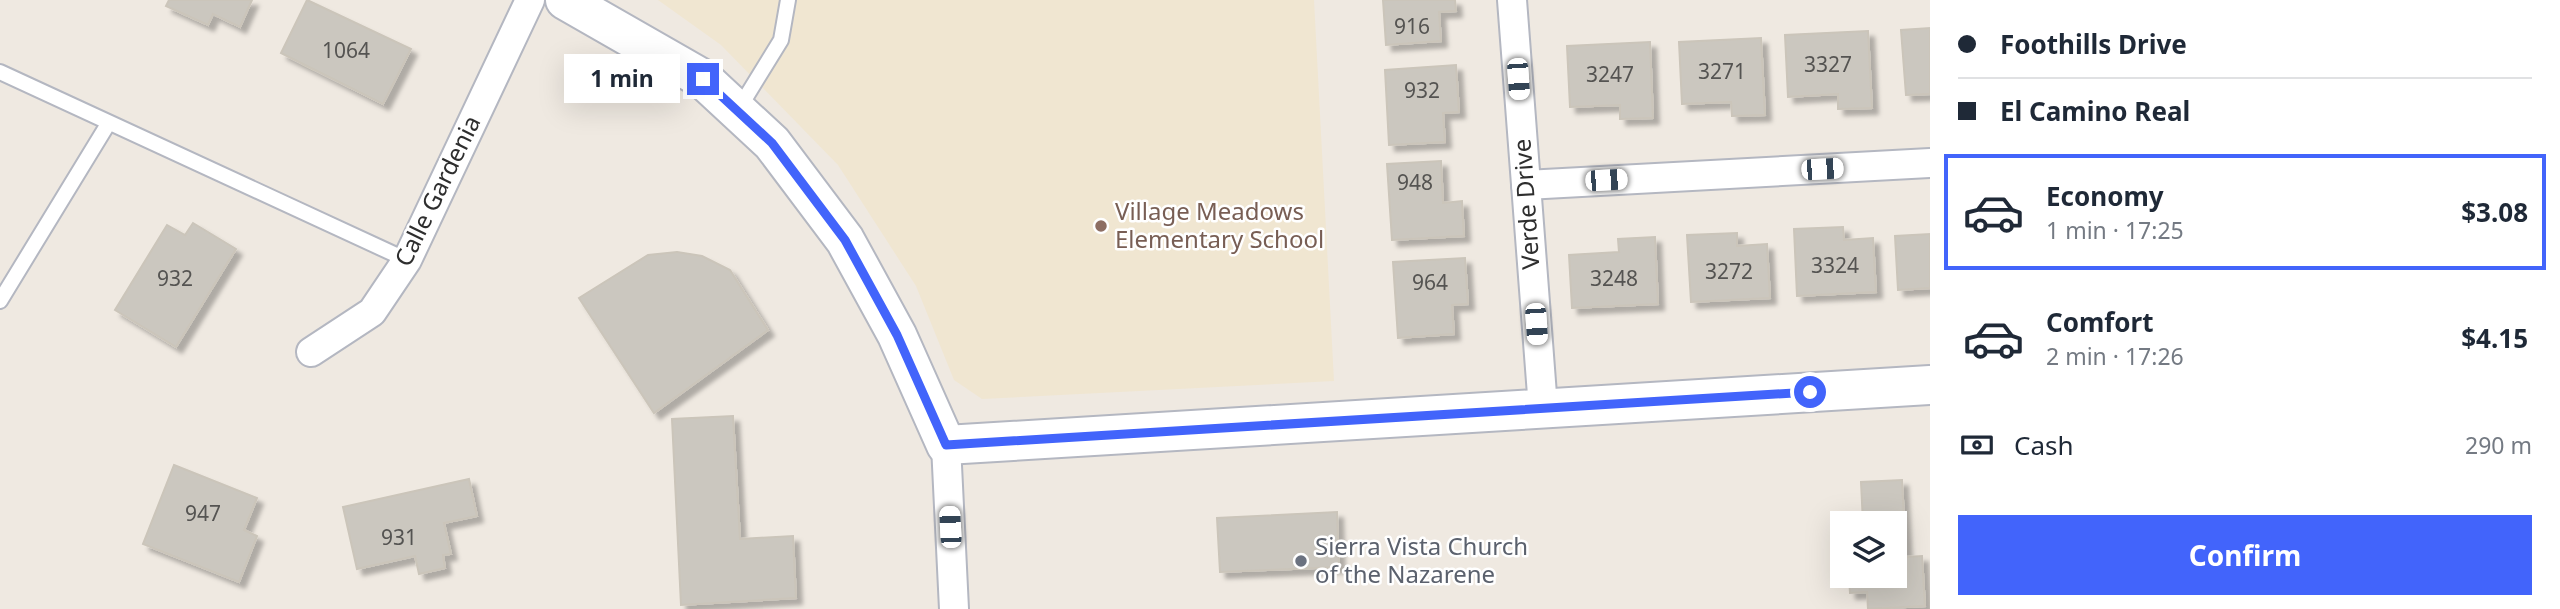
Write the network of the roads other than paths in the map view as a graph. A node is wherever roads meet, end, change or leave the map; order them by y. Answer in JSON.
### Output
{"nodes":[{"id":1,"x":530,"y":0,"type":"edge"},
{"id":2,"x":565,"y":0,"type":"edge"},
{"id":3,"x":788,"y":0,"type":"edge"},
{"id":4,"x":1512,"y":0,"type":"edge"},
{"id":5,"x":0,"y":72,"type":"edge"},
{"id":6,"x":737,"y":111,"type":"junction"},
{"id":7,"x":108,"y":124,"type":"junction"},
{"id":8,"x":1930,"y":163,"type":"edge"},
{"id":9,"x":1526,"y":185,"type":"junction"},
{"id":10,"x":407,"y":260,"type":"junction"},
{"id":11,"x":0,"y":301,"type":"edge"},
{"id":12,"x":311,"y":352,"type":"dead end"},
{"id":13,"x":1930,"y":385,"type":"edge"},
{"id":14,"x":1543,"y":408,"type":"junction"},
{"id":15,"x":946,"y":445,"type":"junction"},
{"id":16,"x":954,"y":609,"type":"edge"}],
"edges":[{"from":1,"to":10,"type":"street","name":"Calle Gardenia"},
{"from":2,"to":6,"type":"street"},
{"from":3,"to":6,"type":"lane"},
{"from":4,"to":9,"type":"street","name":"Verde Drive"},
{"from":5,"to":7,"type":"lane"},
{"from":6,"to":15,"type":"street"},
{"from":7,"to":10,"type":"lane"},
{"from":7,"to":11,"type":"lane"},
{"from":8,"to":9,"type":"street"},
{"from":9,"to":14,"type":"street","name":"Verde Drive"},
{"from":10,"to":12,"type":"street","name":"Calle Gardenia"},
{"from":13,"to":14,"type":"street"},
{"from":14,"to":15,"type":"street"},
{"from":15,"to":16,"type":"street"}]}
